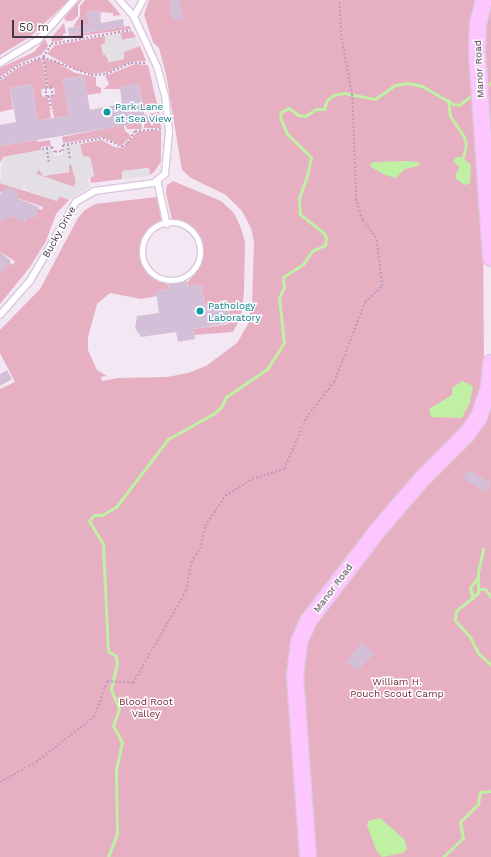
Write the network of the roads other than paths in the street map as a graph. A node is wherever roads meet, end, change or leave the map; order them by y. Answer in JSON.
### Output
{"nodes":[{"id":1,"x":74,"y":0,"type":"edge"},
{"id":2,"x":119,"y":0,"type":"edge"},
{"id":3,"x":143,"y":0,"type":"edge"},
{"id":4,"x":484,"y":0,"type":"edge"},
{"id":5,"x":134,"y":16,"type":"junction"},
{"id":6,"x":0,"y":63,"type":"edge"},
{"id":7,"x":160,"y":180,"type":"junction"},
{"id":8,"x":167,"y":224,"type":"junction"},
{"id":9,"x":491,"y":258,"type":"edge"},
{"id":10,"x":0,"y":315,"type":"edge"},
{"id":11,"x":491,"y":364,"type":"edge"},
{"id":12,"x":308,"y":857,"type":"edge"}],
"edges":[{"from":1,"to":6,"type":"lane"},
{"from":2,"to":5,"type":"lane"},
{"from":3,"to":5,"type":"lane"},
{"from":4,"to":9,"type":"street","name":"Manor Road"},
{"from":5,"to":7,"type":"lane"},
{"from":7,"to":8,"type":"lane"},
{"from":7,"to":10,"type":"lane","name":"Bucky Drive"},
{"from":8,"to":8,"type":"lane"},
{"from":11,"to":12,"type":"street","name":"Manor Road"}]}
